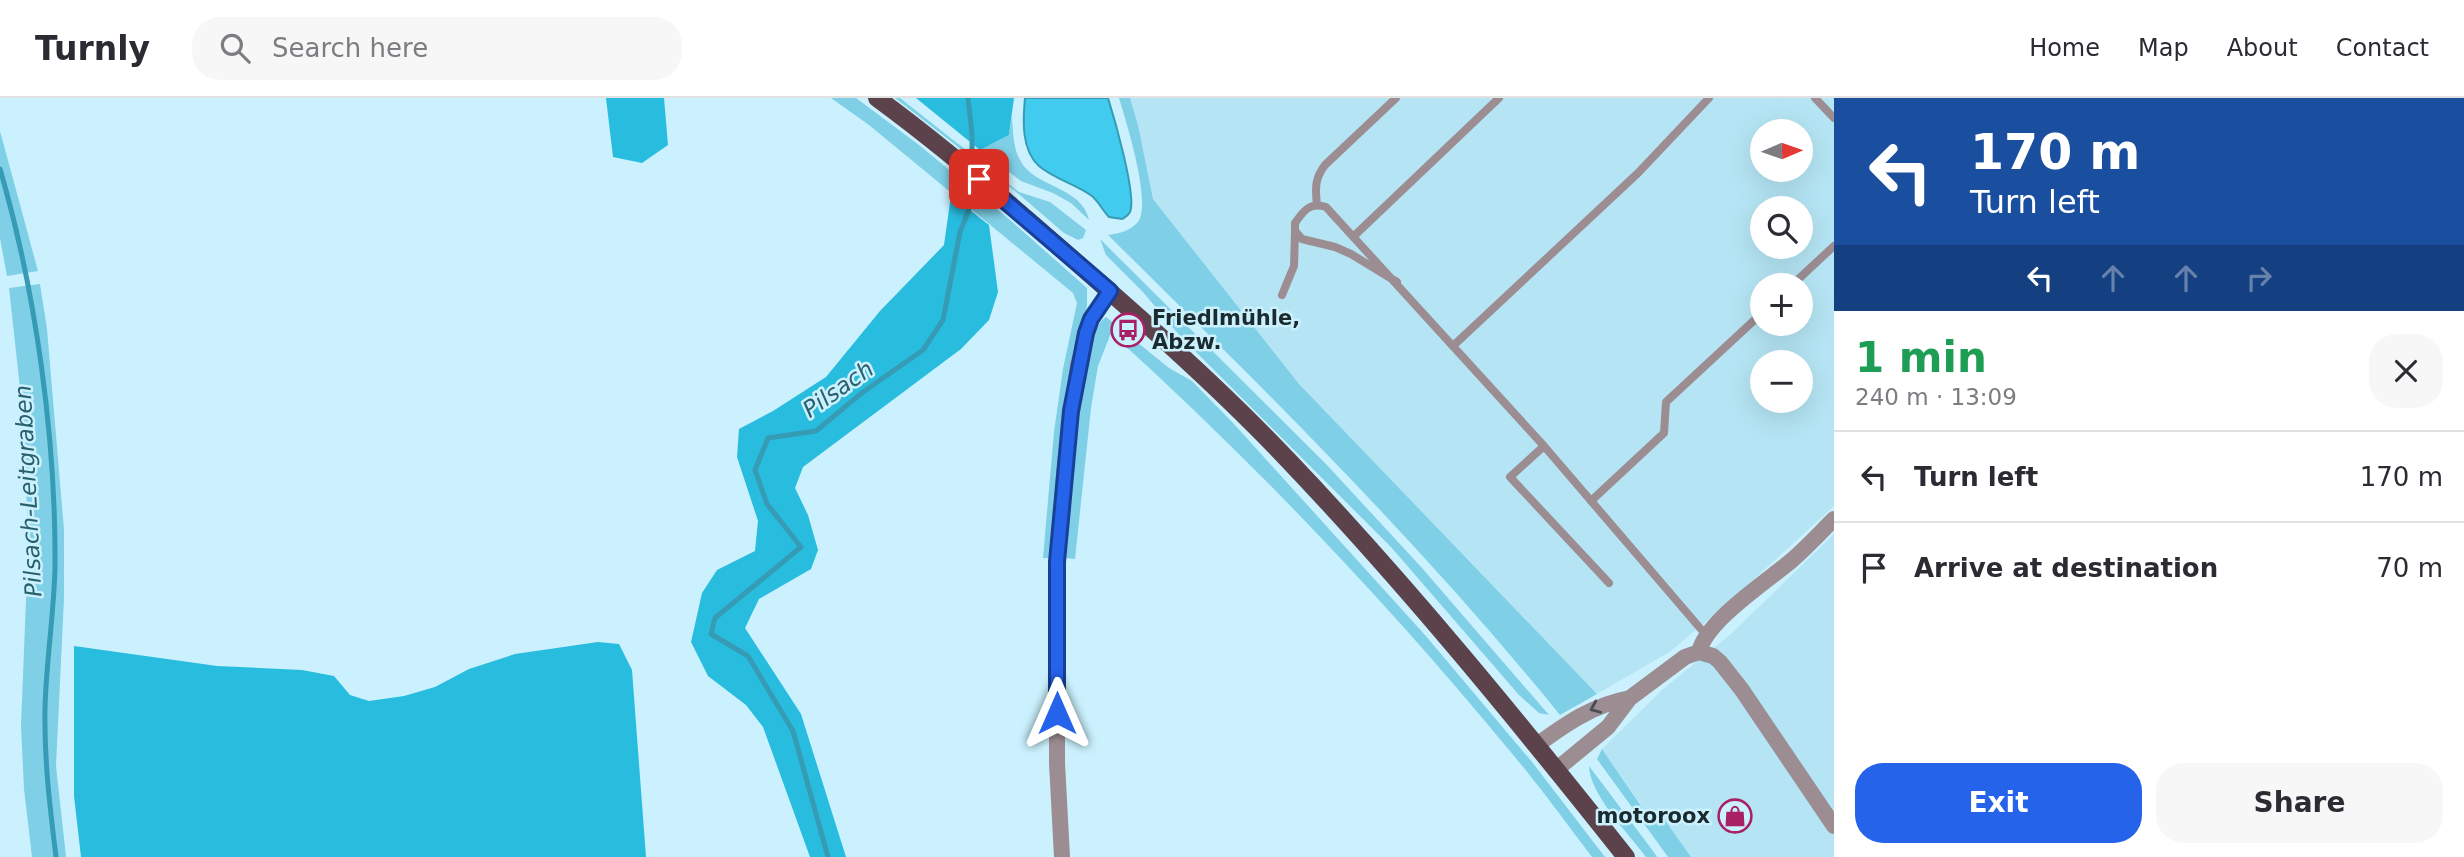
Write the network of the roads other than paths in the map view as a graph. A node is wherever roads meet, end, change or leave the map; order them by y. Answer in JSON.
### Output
{"nodes":[{"id":1,"x":877,"y":98,"type":"edge"},
{"id":2,"x":1396,"y":98,"type":"edge"},
{"id":3,"x":1499,"y":98,"type":"edge"},
{"id":4,"x":1710,"y":98,"type":"edge"},
{"id":5,"x":1815,"y":98,"type":"edge"},
{"id":6,"x":1834,"y":118,"type":"edge"},
{"id":7,"x":1317,"y":205,"type":"junction"},
{"id":8,"x":1296,"y":231,"type":"junction"},
{"id":9,"x":1354,"y":236,"type":"junction"},
{"id":10,"x":1834,"y":246,"type":"edge"},
{"id":11,"x":1805,"y":273,"type":"edge"},
{"id":12,"x":1397,"y":282,"type":"junction"},
{"id":13,"x":1110,"y":291,"type":"junction"},
{"id":14,"x":1282,"y":295,"type":"dead end"},
{"id":15,"x":1750,"y":324,"type":"edge"},
{"id":16,"x":1454,"y":345,"type":"junction"},
{"id":17,"x":1545,"y":446,"type":"junction"},
{"id":18,"x":1591,"y":500,"type":"junction"},
{"id":19,"x":1834,"y":519,"type":"edge"},
{"id":20,"x":1609,"y":583,"type":"dead end"},
{"id":21,"x":1706,"y":635,"type":"junction"},
{"id":22,"x":1699,"y":652,"type":"junction"},
{"id":23,"x":1630,"y":698,"type":"junction"},
{"id":24,"x":1537,"y":745,"type":"junction"},
{"id":25,"x":1557,"y":769,"type":"junction"},
{"id":26,"x":1834,"y":826,"type":"edge"},
{"id":27,"x":1062,"y":857,"type":"edge"},
{"id":28,"x":1626,"y":857,"type":"edge"}],
"edges":[{"from":1,"to":13,"type":"main road"},
{"from":2,"to":7,"type":"lane"},
{"from":3,"to":9,"type":"lane"},
{"from":4,"to":16,"type":"lane"},
{"from":5,"to":6,"type":"lane"},
{"from":7,"to":8,"type":"lane"},
{"from":7,"to":9,"type":"lane"},
{"from":8,"to":12,"type":"lane"},
{"from":8,"to":14,"type":"lane"},
{"from":9,"to":12,"type":"lane"},
{"from":10,"to":11,"type":"lane"},
{"from":12,"to":16,"type":"lane"},
{"from":13,"to":24,"type":"main road"},
{"from":13,"to":27,"type":"street"},
{"from":15,"to":18,"type":"lane"},
{"from":16,"to":17,"type":"lane"},
{"from":17,"to":18,"type":"lane"},
{"from":17,"to":20,"type":"lane"},
{"from":18,"to":21,"type":"lane"},
{"from":19,"to":21,"type":"street"},
{"from":21,"to":22,"type":"street"},
{"from":22,"to":23,"type":"street"},
{"from":22,"to":26,"type":"street"},
{"from":23,"to":24,"type":"street","one_way":true},
{"from":23,"to":25,"type":"street"},
{"from":24,"to":25,"type":"main road"},
{"from":25,"to":28,"type":"main road"}]}
